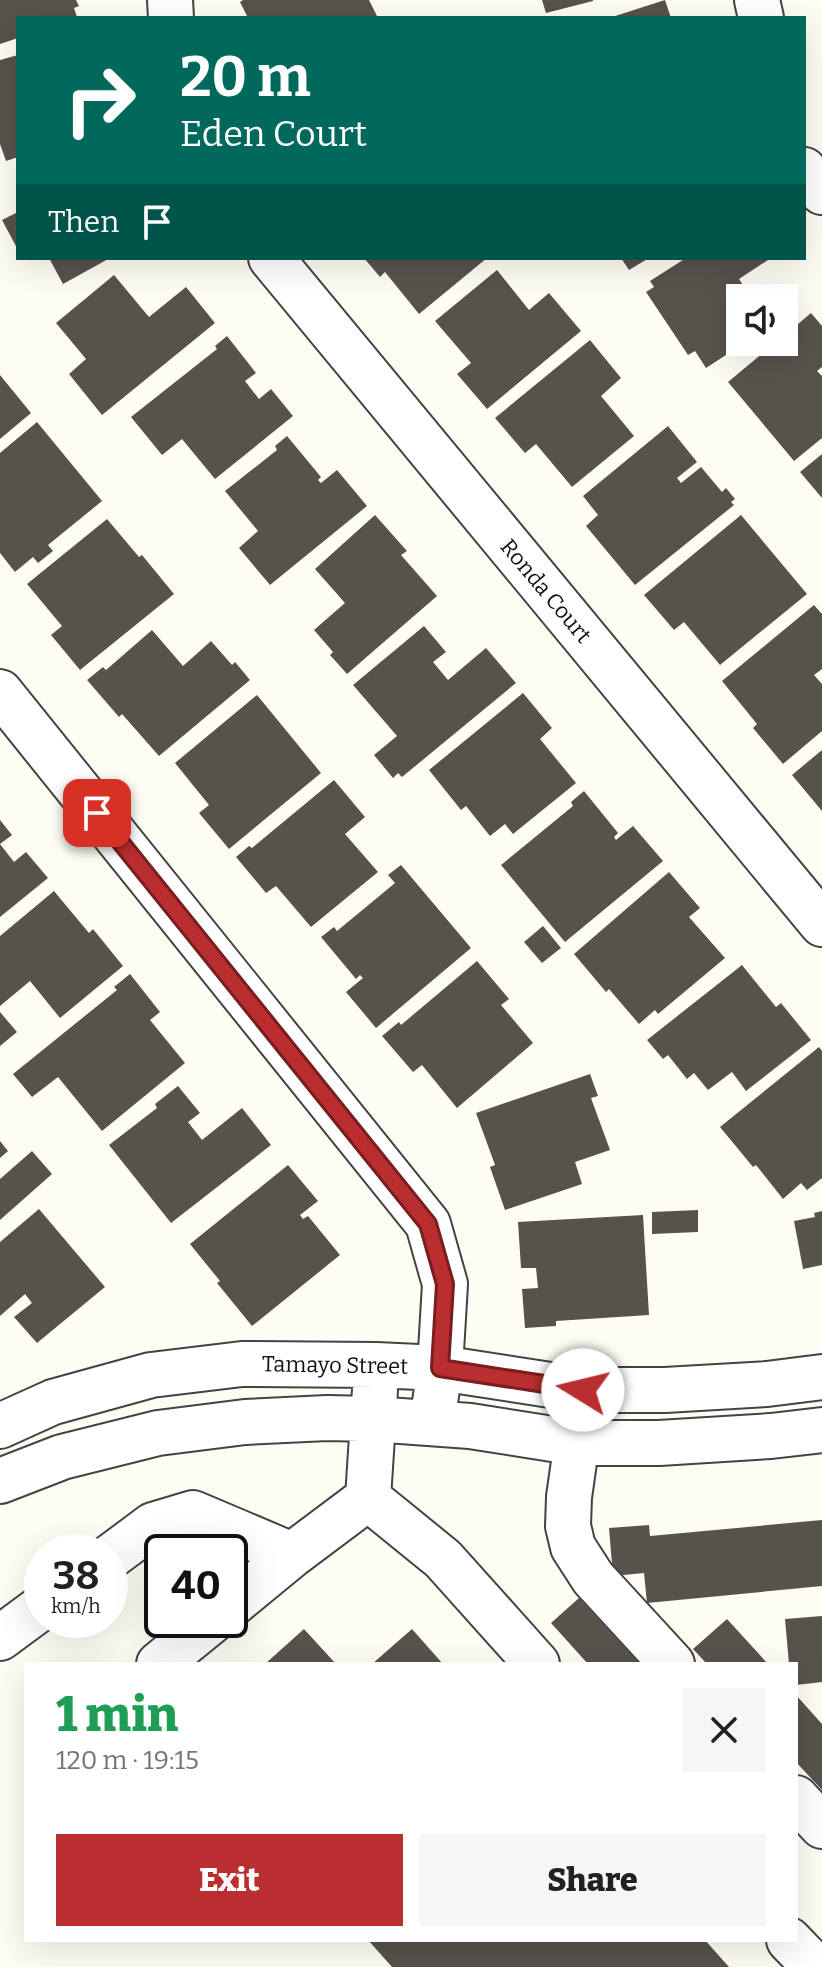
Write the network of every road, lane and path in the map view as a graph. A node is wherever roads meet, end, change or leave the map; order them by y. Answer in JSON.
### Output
{"nodes":[{"id":1,"x":806,"y":172,"type":"edge"},
{"id":2,"x":822,"y":192,"type":"edge"},
{"id":3,"x":273,"y":260,"type":"edge"},
{"id":4,"x":0,"y":692,"type":"edge"},
{"id":5,"x":822,"y":924,"type":"edge"},
{"id":6,"x":376,"y":1365,"type":"junction"},
{"id":7,"x":440,"y":1368,"type":"junction"},
{"id":8,"x":822,"y":1377,"type":"edge"},
{"id":9,"x":583,"y":1390,"type":"junction"},
{"id":10,"x":373,"y":1419,"type":"junction"},
{"id":11,"x":432,"y":1423,"type":"junction"},
{"id":12,"x":0,"y":1426,"type":"edge"},
{"id":13,"x":822,"y":1430,"type":"edge"},
{"id":14,"x":578,"y":1443,"type":"junction"},
{"id":15,"x":0,"y":1481,"type":"edge"},
{"id":16,"x":368,"y":1498,"type":"junction"},
{"id":17,"x":128,"y":1544,"type":"edge"},
{"id":18,"x":292,"y":1555,"type":"junction"},
{"id":19,"x":248,"y":1591,"type":"edge"},
{"id":20,"x":24,"y":1620,"type":"edge"},
{"id":21,"x":0,"y":1638,"type":"edge"},
{"id":22,"x":191,"y":1638,"type":"edge"},
{"id":23,"x":161,"y":1662,"type":"edge"},
{"id":24,"x":535,"y":1662,"type":"edge"},
{"id":25,"x":670,"y":1662,"type":"edge"},
{"id":26,"x":798,"y":1800,"type":"edge"},
{"id":27,"x":822,"y":1826,"type":"edge"},
{"id":28,"x":791,"y":1942,"type":"edge"},
{"id":29,"x":815,"y":1967,"type":"edge"}],
"edges":[{"from":1,"to":2,"type":"street"},
{"from":3,"to":5,"type":"street","name":"Ronda Court"},
{"from":4,"to":7,"type":"street"},
{"from":6,"to":7,"type":"street","name":"Tamayo Street"},
{"from":6,"to":10,"type":"street"},
{"from":6,"to":12,"type":"street","name":"Tamayo Street"},
{"from":7,"to":9,"type":"street","name":"Tamayo Street"},
{"from":7,"to":11,"type":"street"},
{"from":8,"to":9,"type":"street","name":"Tamayo Street"},
{"from":9,"to":14,"type":"street"},
{"from":10,"to":11,"type":"street"},
{"from":10,"to":15,"type":"street"},
{"from":10,"to":16,"type":"street"},
{"from":11,"to":14,"type":"street"},
{"from":13,"to":14,"type":"street"},
{"from":14,"to":25,"type":"street"},
{"from":16,"to":18,"type":"street"},
{"from":16,"to":24,"type":"street"},
{"from":17,"to":18,"type":"street"},
{"from":18,"to":19,"type":"street"},
{"from":20,"to":21,"type":"street"},
{"from":22,"to":23,"type":"street"},
{"from":26,"to":27,"type":"street"},
{"from":28,"to":29,"type":"street"}]}
